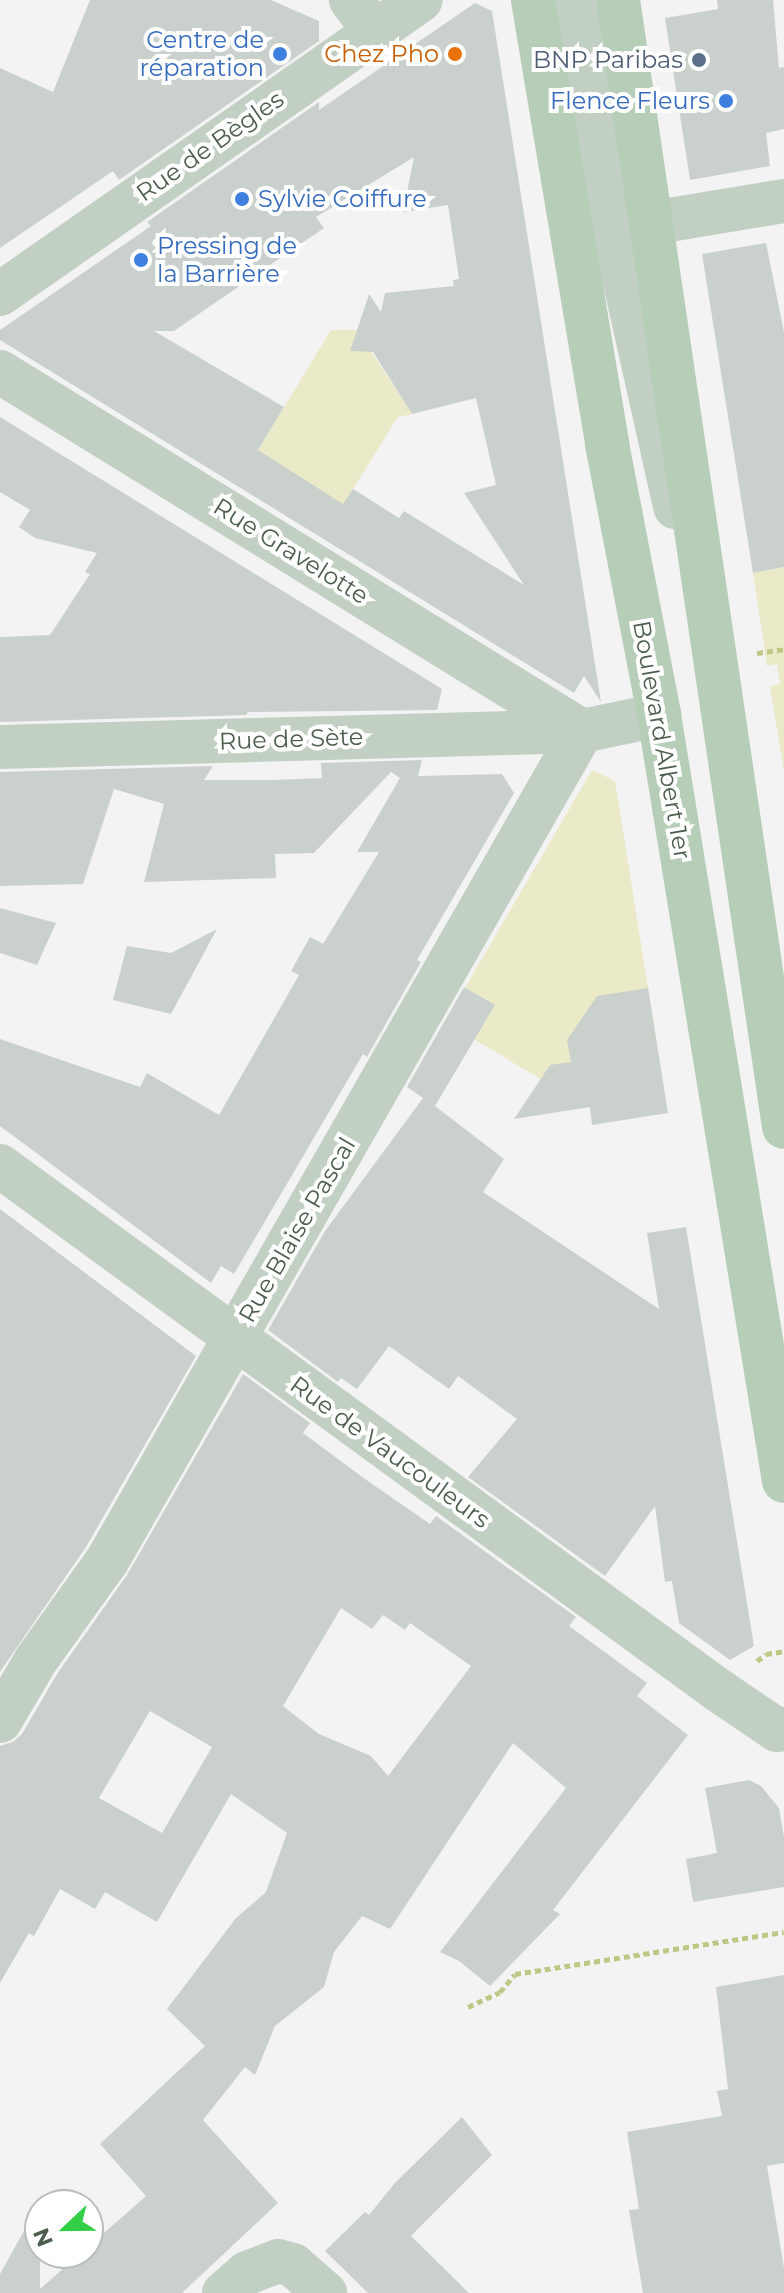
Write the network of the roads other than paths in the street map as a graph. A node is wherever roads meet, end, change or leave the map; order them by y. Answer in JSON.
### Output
{"nodes":[{"id":1,"x":421,"y":0,"type":"edge"},
{"id":2,"x":533,"y":0,"type":"edge"},
{"id":3,"x":575,"y":0,"type":"edge"},
{"id":4,"x":618,"y":0,"type":"edge"},
{"id":5,"x":363,"y":16,"type":"edge"},
{"id":6,"x":784,"y":201,"type":"edge"},
{"id":7,"x":651,"y":223,"type":"junction"},
{"id":8,"x":0,"y":294,"type":"edge"},
{"id":9,"x":0,"y":372,"type":"edge"},
{"id":10,"x":719,"y":705,"type":"junction"},
{"id":11,"x":659,"y":715,"type":"junction"},
{"id":12,"x":582,"y":731,"type":"junction"},
{"id":13,"x":0,"y":747,"type":"edge"},
{"id":14,"x":784,"y":1127,"type":"edge"},
{"id":15,"x":0,"y":1166,"type":"edge"},
{"id":16,"x":235,"y":1339,"type":"junction"},
{"id":17,"x":784,"y":1481,"type":"edge"},
{"id":18,"x":0,"y":1721,"type":"edge"},
{"id":19,"x":784,"y":1729,"type":"edge"},
{"id":20,"x":224,"y":2293,"type":"edge"},
{"id":21,"x":325,"y":2293,"type":"edge"}],
"edges":[{"from":1,"to":5,"type":"street","name":"Rue de Bègles"},
{"from":2,"to":11,"type":"main road","name":"Boulevard Albert 1er"},
{"from":3,"to":10,"type":"street"},
{"from":4,"to":7,"type":"main road"},
{"from":5,"to":8,"type":"street","name":"Rue de Bègles"},
{"from":6,"to":7,"type":"street"},
{"from":7,"to":10,"type":"main road"},
{"from":9,"to":12,"type":"street","name":"Rue Gravelotte"},
{"from":10,"to":14,"type":"main road"},
{"from":11,"to":12,"type":"street","name":"Rue de Sète"},
{"from":11,"to":17,"type":"main road","name":"Boulevard Albert 1er"},
{"from":12,"to":13,"type":"street","name":"Rue de Sète"},
{"from":12,"to":16,"type":"street","name":"Rue Blaise Pascal"},
{"from":15,"to":16,"type":"street","name":"Rue de Vaucouleurs"},
{"from":16,"to":18,"type":"street","name":"Rue Blaise Pascal"},
{"from":16,"to":19,"type":"street","name":"Rue de Vaucouleurs"},
{"from":20,"to":21,"type":"street"}]}
